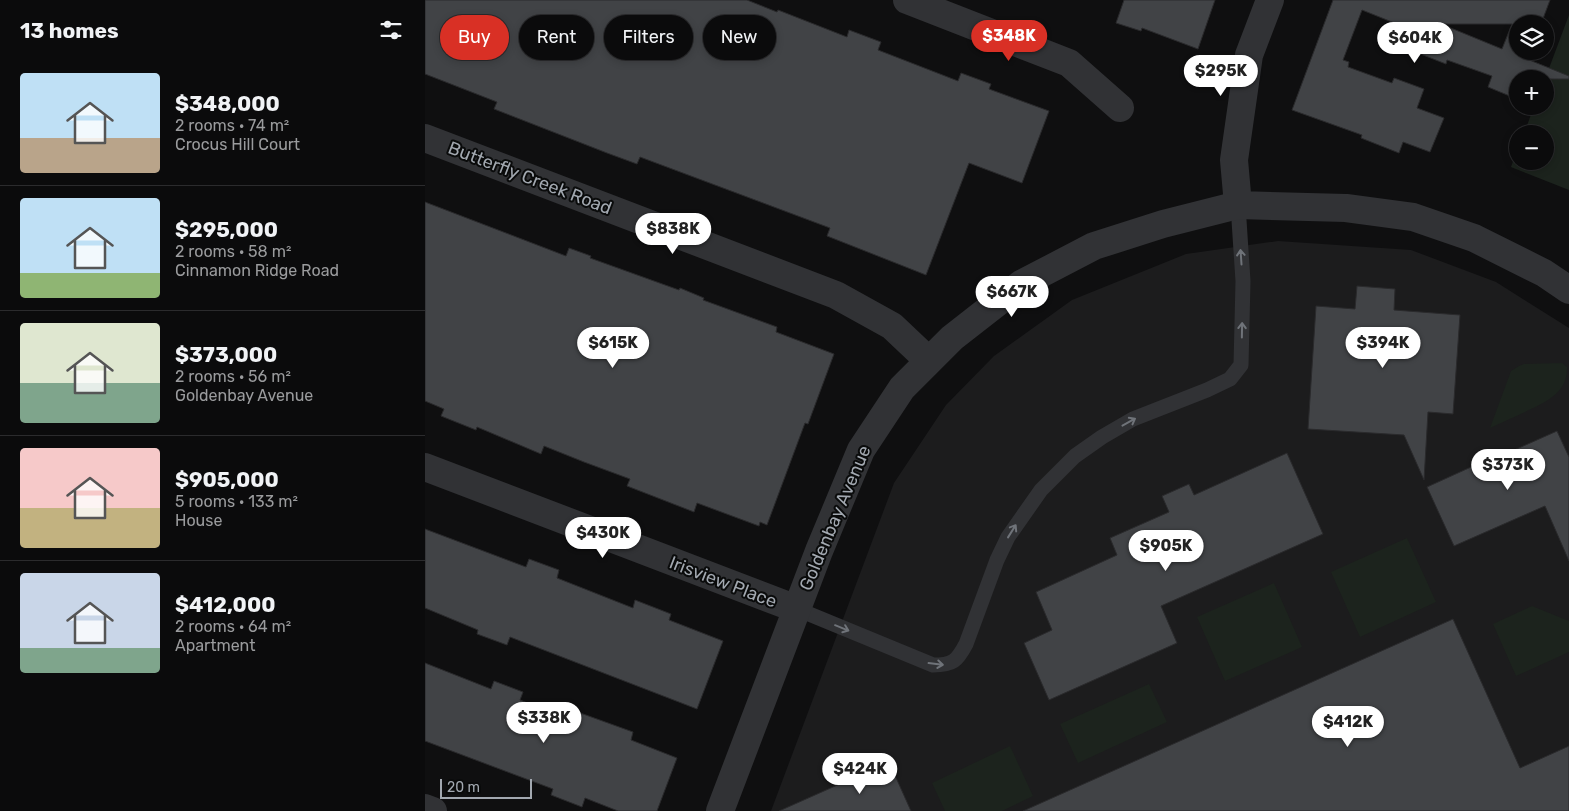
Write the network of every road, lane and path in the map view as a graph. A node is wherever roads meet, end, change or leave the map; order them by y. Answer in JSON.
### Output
{"nodes":[{"id":1,"x":907,"y":0,"type":"edge"},
{"id":2,"x":1269,"y":0,"type":"edge"},
{"id":3,"x":1120,"y":108,"type":"dead end"},
{"id":4,"x":425,"y":138,"type":"edge"},
{"id":5,"x":1238,"y":205,"type":"junction"},
{"id":6,"x":1569,"y":290,"type":"edge"},
{"id":7,"x":929,"y":361,"type":"junction"},
{"id":8,"x":425,"y":467,"type":"edge"},
{"id":9,"x":797,"y":609,"type":"junction"},
{"id":10,"x":425,"y":808,"type":"edge"},
{"id":11,"x":433,"y":811,"type":"edge"},
{"id":12,"x":720,"y":811,"type":"edge"}],
"edges":[{"from":1,"to":3,"type":"street"},
{"from":2,"to":5,"type":"street"},
{"from":4,"to":7,"type":"street","name":"Butterfly Creek Road"},
{"from":5,"to":6,"type":"street","name":"Goldenbay Avenue"},
{"from":5,"to":7,"type":"street","name":"Goldenbay Avenue"},
{"from":9,"to":5,"type":"lane","one_way":true},
{"from":7,"to":9,"type":"street","name":"Goldenbay Avenue"},
{"from":8,"to":9,"type":"street","name":"Irisview Place"},
{"from":9,"to":12,"type":"street","name":"Goldenbay Avenue"},
{"from":10,"to":11,"type":"street"}]}
